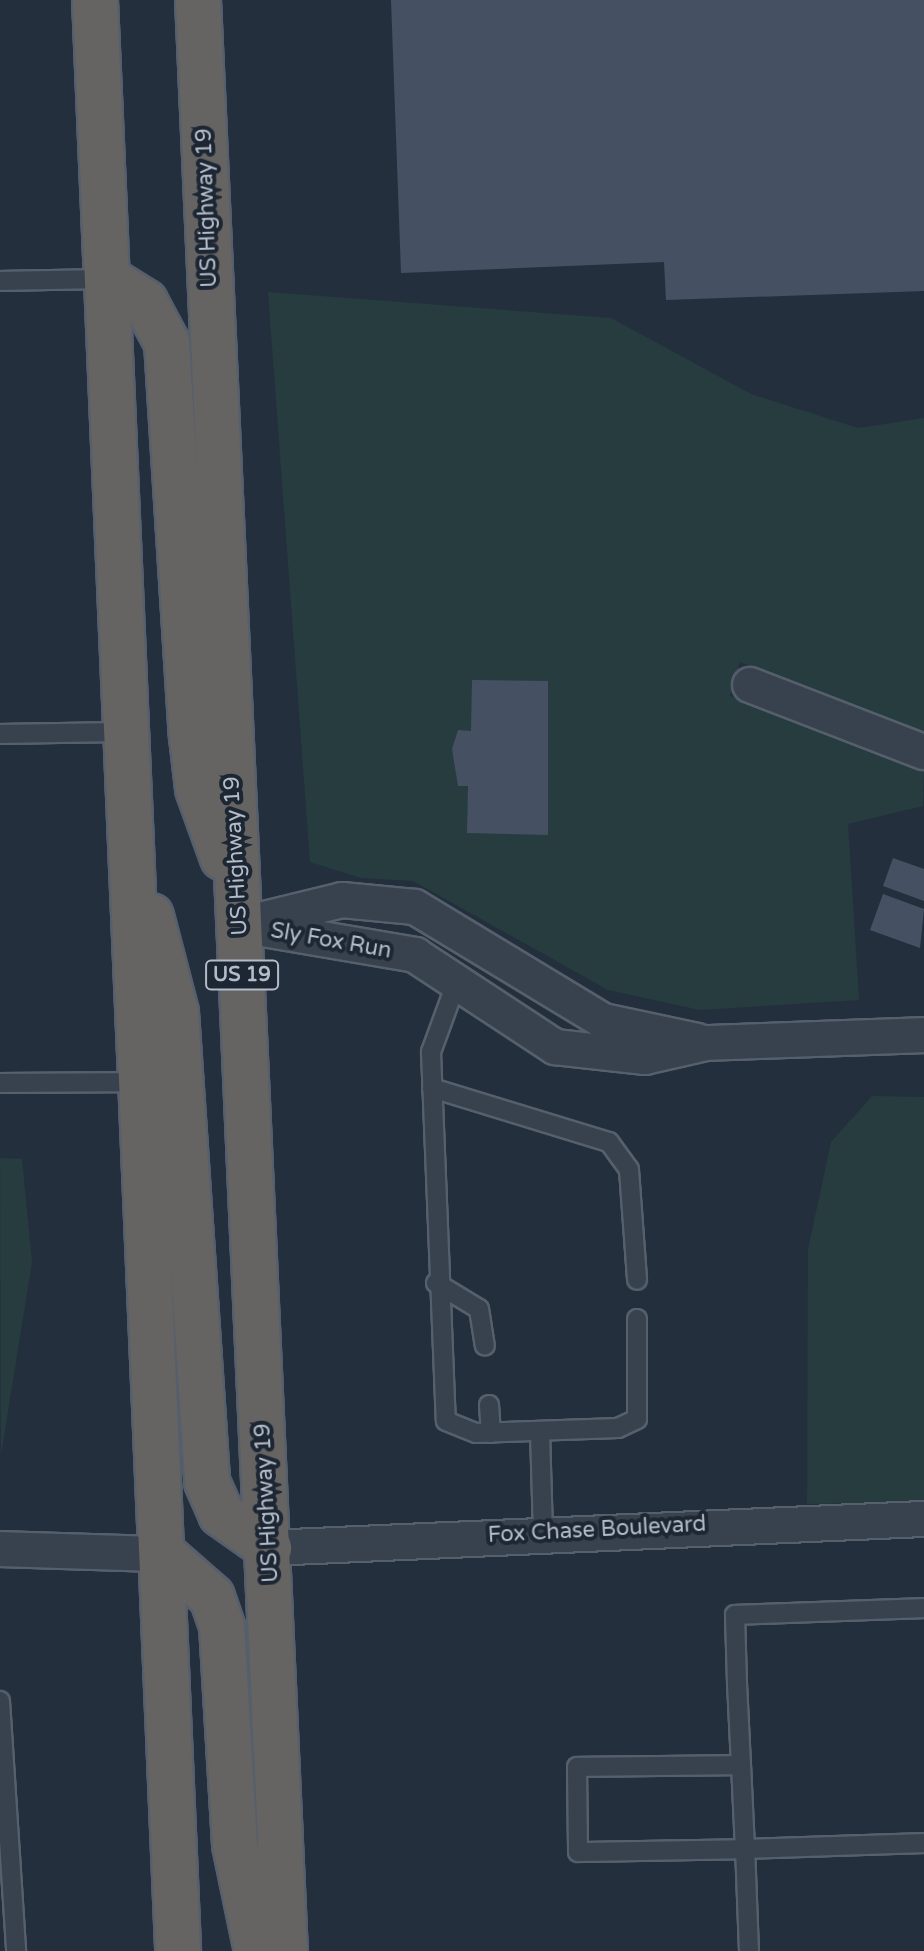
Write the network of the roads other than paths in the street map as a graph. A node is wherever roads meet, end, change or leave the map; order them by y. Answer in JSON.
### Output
{"nodes":[{"id":1,"x":95,"y":0,"type":"edge"},
{"id":2,"x":198,"y":0,"type":"edge"},
{"id":3,"x":108,"y":279,"type":"junction"},
{"id":4,"x":0,"y":281,"type":"edge"},
{"id":5,"x":750,"y":685,"type":"dead end"},
{"id":6,"x":127,"y":732,"type":"junction"},
{"id":7,"x":0,"y":734,"type":"edge"},
{"id":8,"x":924,"y":752,"type":"edge"},
{"id":9,"x":131,"y":853,"type":"junction"},
{"id":10,"x":238,"y":910,"type":"junction"},
{"id":11,"x":457,"y":981,"type":"junction"},
{"id":12,"x":924,"y":1035,"type":"edge"},
{"id":13,"x":706,"y":1043,"type":"junction"},
{"id":14,"x":142,"y":1082,"type":"junction"},
{"id":15,"x":0,"y":1083,"type":"edge"},
{"id":16,"x":432,"y":1088,"type":"junction"},
{"id":17,"x":637,"y":1280,"type":"dead end"},
{"id":18,"x":436,"y":1283,"type":"junction"},
{"id":19,"x":637,"y":1319,"type":"dead end"},
{"id":20,"x":485,"y":1346,"type":"dead end"},
{"id":21,"x":489,"y":1405,"type":"dead end"},
{"id":22,"x":540,"y":1432,"type":"junction"},
{"id":23,"x":491,"y":1433,"type":"junction"},
{"id":24,"x":924,"y":1519,"type":"edge"},
{"id":25,"x":543,"y":1532,"type":"junction"},
{"id":26,"x":269,"y":1548,"type":"junction"},
{"id":27,"x":0,"y":1549,"type":"edge"},
{"id":28,"x":163,"y":1554,"type":"junction"},
{"id":29,"x":924,"y":1608,"type":"edge"},
{"id":30,"x":0,"y":1701,"type":"edge"},
{"id":31,"x":741,"y":1765,"type":"junction"},
{"id":32,"x":924,"y":1843,"type":"edge"},
{"id":33,"x":745,"y":1849,"type":"junction"},
{"id":34,"x":16,"y":1951,"type":"edge"},
{"id":35,"x":178,"y":1951,"type":"edge"},
{"id":36,"x":257,"y":1951,"type":"edge"},
{"id":37,"x":285,"y":1951,"type":"edge"},
{"id":38,"x":749,"y":1951,"type":"edge"}],
"edges":[{"from":1,"to":3,"type":"highway"},
{"from":2,"to":10,"type":"highway","name":"US Highway 19","number":"US 19"},
{"from":3,"to":4,"type":"lane"},
{"from":3,"to":6,"type":"highway"},
{"from":3,"to":10,"type":"highway"},
{"from":5,"to":8,"type":"street"},
{"from":6,"to":7,"type":"lane"},
{"from":6,"to":9,"type":"highway"},
{"from":9,"to":14,"type":"highway"},
{"from":9,"to":26,"type":"highway"},
{"from":10,"to":11,"type":"street","name":"Sly Fox Run"},
{"from":10,"to":13,"type":"street","name":"Sly Fox Run"},
{"from":10,"to":26,"type":"highway","name":"US Highway 19","number":"US 19"},
{"from":11,"to":13,"type":"street","name":"Sly Fox Run"},
{"from":11,"to":16,"type":"lane"},
{"from":12,"to":13,"type":"street","name":"Sly Fox Run"},
{"from":14,"to":15,"type":"lane"},
{"from":14,"to":28,"type":"highway"},
{"from":16,"to":17,"type":"lane"},
{"from":16,"to":18,"type":"lane"},
{"from":18,"to":20,"type":"lane"},
{"from":18,"to":23,"type":"lane"},
{"from":19,"to":22,"type":"lane"},
{"from":21,"to":23,"type":"lane"},
{"from":22,"to":23,"type":"lane"},
{"from":22,"to":25,"type":"lane"},
{"from":24,"to":25,"type":"street","name":"Fox Chase Boulevard"},
{"from":25,"to":26,"type":"street","name":"Fox Chase Boulevard"},
{"from":26,"to":37,"type":"highway","name":"US Highway 19","number":"US 19"},
{"from":27,"to":28,"type":"street"},
{"from":28,"to":35,"type":"highway"},
{"from":28,"to":36,"type":"highway"},
{"from":29,"to":31,"type":"lane"},
{"from":30,"to":34,"type":"lane"},
{"from":31,"to":33,"type":"lane"},
{"from":31,"to":33,"type":"lane"},
{"from":32,"to":33,"type":"lane"},
{"from":33,"to":38,"type":"lane"}]}
